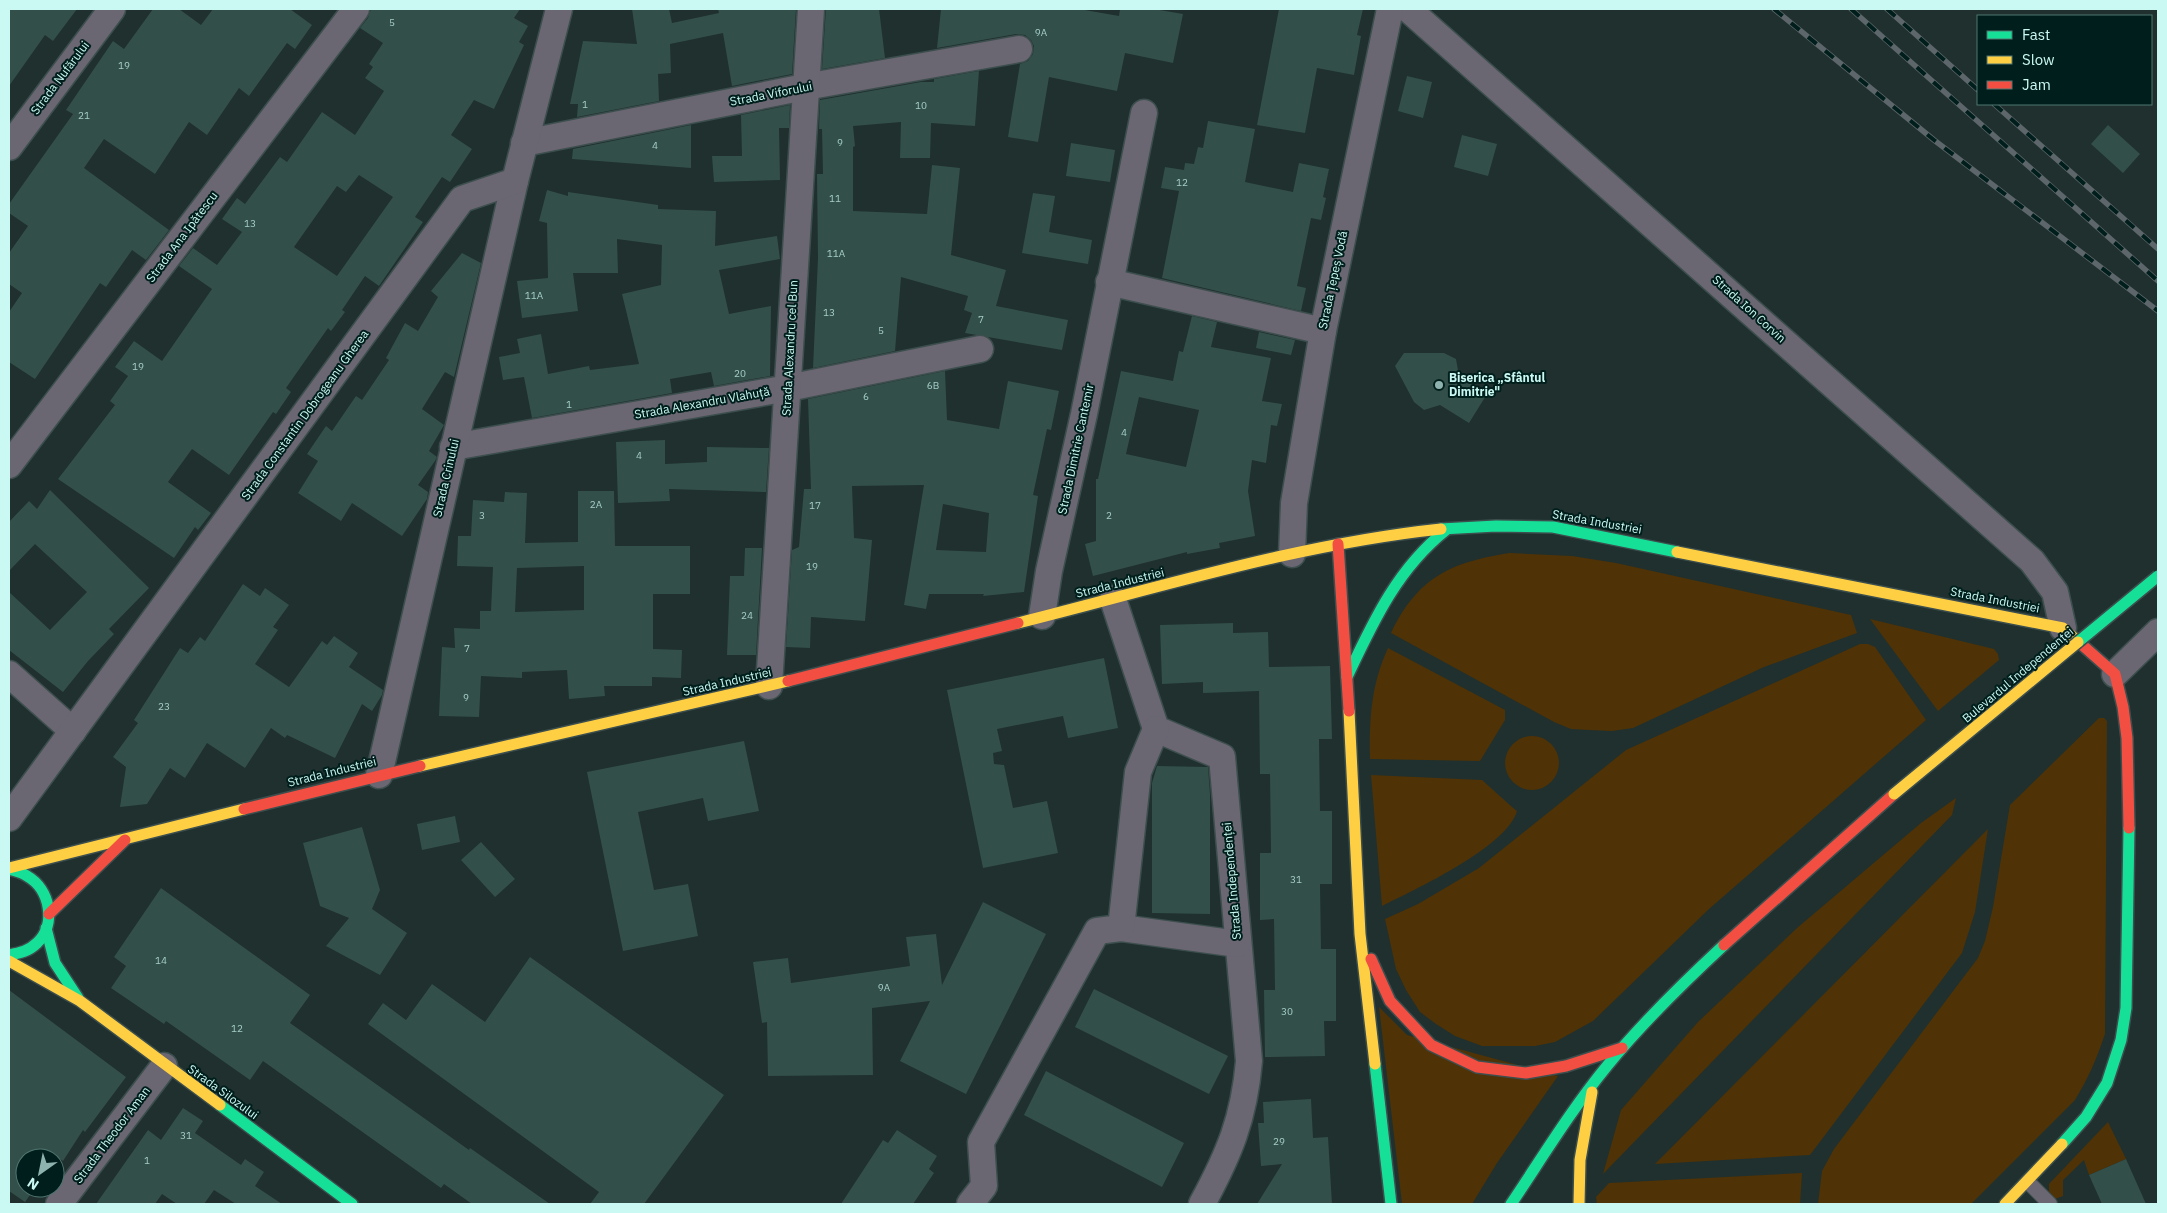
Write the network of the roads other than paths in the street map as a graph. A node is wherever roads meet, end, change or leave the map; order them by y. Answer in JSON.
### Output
{"nodes":[{"id":1,"x":112,"y":9,"type":"edge"},
{"id":2,"x":356,"y":9,"type":"edge"},
{"id":3,"x":559,"y":9,"type":"edge"},
{"id":4,"x":811,"y":9,"type":"edge"},
{"id":5,"x":1390,"y":9,"type":"edge"},
{"id":6,"x":1408,"y":9,"type":"edge"},
{"id":7,"x":1019,"y":49,"type":"dead end"},
{"id":8,"x":805,"y":87,"type":"junction"},
{"id":9,"x":1144,"y":113,"type":"dead end"},
{"id":10,"x":524,"y":143,"type":"junction"},
{"id":11,"x":9,"y":147,"type":"edge"},
{"id":12,"x":515,"y":181,"type":"junction"},
{"id":13,"x":1109,"y":282,"type":"junction"},
{"id":14,"x":1323,"y":331,"type":"junction"},
{"id":15,"x":980,"y":349,"type":"dead end"},
{"id":16,"x":788,"y":388,"type":"junction"},
{"id":17,"x":453,"y":447,"type":"junction"},
{"id":18,"x":9,"y":465,"type":"edge"},
{"id":19,"x":1446,"y":530,"type":"junction"},
{"id":20,"x":1338,"y":544,"type":"junction"},
{"id":21,"x":1292,"y":554,"type":"junction"},
{"id":22,"x":2158,"y":576,"type":"edge"},
{"id":23,"x":1113,"y":599,"type":"junction"},
{"id":24,"x":1042,"y":616,"type":"junction"},
{"id":25,"x":2063,"y":628,"type":"junction"},
{"id":26,"x":2158,"y":632,"type":"edge"},
{"id":27,"x":9,"y":674,"type":"edge"},
{"id":28,"x":2116,"y":674,"type":"junction"},
{"id":29,"x":1347,"y":678,"type":"junction"},
{"id":30,"x":769,"y":686,"type":"junction"},
{"id":31,"x":1156,"y":729,"type":"junction"},
{"id":32,"x":73,"y":731,"type":"junction"},
{"id":33,"x":379,"y":775,"type":"junction"},
{"id":34,"x":9,"y":818,"type":"edge"},
{"id":35,"x":126,"y":839,"type":"junction"},
{"id":36,"x":9,"y":868,"type":"edge"},
{"id":37,"x":49,"y":914,"type":"junction"},
{"id":38,"x":46,"y":928,"type":"junction"},
{"id":39,"x":1121,"y":928,"type":"junction"},
{"id":40,"x":1360,"y":934,"type":"junction"},
{"id":41,"x":1238,"y":944,"type":"junction"},
{"id":42,"x":9,"y":955,"type":"edge"},
{"id":43,"x":9,"y":961,"type":"edge"},
{"id":44,"x":80,"y":1001,"type":"junction"},
{"id":45,"x":1622,"y":1048,"type":"junction"},
{"id":46,"x":164,"y":1066,"type":"junction"},
{"id":47,"x":1593,"y":1084,"type":"junction"},
{"id":48,"x":2028,"y":1182,"type":"junction"},
{"id":49,"x":2012,"y":1201,"type":"edge"},
{"id":50,"x":59,"y":1204,"type":"edge"},
{"id":51,"x":352,"y":1204,"type":"edge"},
{"id":52,"x":970,"y":1204,"type":"edge"},
{"id":53,"x":1202,"y":1204,"type":"edge"},
{"id":54,"x":1391,"y":1204,"type":"edge"},
{"id":55,"x":1510,"y":1204,"type":"edge"},
{"id":56,"x":1579,"y":1204,"type":"edge"},
{"id":57,"x":2050,"y":1204,"type":"edge"}],
"edges":[{"from":1,"to":11,"type":"street","name":"Strada Nufărului"},
{"from":2,"to":18,"type":"street","name":"Strada Ana Ipătescu"},
{"from":3,"to":10,"type":"street"},
{"from":4,"to":8,"type":"street","name":"Strada Alexandru cel Bun"},
{"from":5,"to":14,"type":"street","name":"Strada Țepeș Vodă"},
{"from":6,"to":25,"type":"street","name":"Strada Ion Corvin"},
{"from":7,"to":8,"type":"street","name":"Strada Viforului"},
{"from":8,"to":10,"type":"street","name":"Strada Viforului"},
{"from":8,"to":16,"type":"street","name":"Strada Alexandru cel Bun"},
{"from":9,"to":13,"type":"street","name":"Strada Dimitrie Cantemir"},
{"from":10,"to":12,"type":"street"},
{"from":12,"to":17,"type":"street","name":"Strada Crinului"},
{"from":12,"to":32,"type":"street","name":"Strada Constantin Dobrogeanu Gherea"},
{"from":13,"to":14,"type":"street"},
{"from":13,"to":24,"type":"street","name":"Strada Dimitrie Cantemir"},
{"from":14,"to":21,"type":"street","name":"Strada Țepeș Vodă"},
{"from":15,"to":16,"type":"street","name":"Strada Alexandru Vlahuță"},
{"from":16,"to":17,"type":"street","name":"Strada Alexandru Vlahuță"},
{"from":16,"to":30,"type":"street","name":"Strada Alexandru cel Bun"},
{"from":17,"to":33,"type":"street","name":"Strada Crinului"},
{"from":19,"to":20,"type":"street","name":"Strada Industriei"},
{"from":19,"to":25,"type":"street","name":"Strada Industriei"},
{"from":19,"to":29,"type":"street"},
{"from":20,"to":21,"type":"street","name":"Strada Industriei"},
{"from":20,"to":29,"type":"street"},
{"from":21,"to":23,"type":"street","name":"Strada Industriei"},
{"from":22,"to":45,"type":"street","name":"Bulevardul Independenței","bridge":true},
{"from":23,"to":24,"type":"street","name":"Strada Industriei"},
{"from":23,"to":31,"type":"street"},
{"from":24,"to":30,"type":"street","name":"Strada Industriei"},
{"from":25,"to":28,"type":"street","name":"Strada Industriei"},
{"from":26,"to":28,"type":"street"},
{"from":27,"to":32,"type":"street"},
{"from":28,"to":48,"type":"street"},
{"from":29,"to":40,"type":"street"},
{"from":30,"to":33,"type":"street","name":"Strada Industriei"},
{"from":31,"to":39,"type":"street"},
{"from":31,"to":41,"type":"street","name":"Strada Independenței"},
{"from":32,"to":34,"type":"street","name":"Strada Constantin Dobrogeanu Gherea"},
{"from":33,"to":35,"type":"street","name":"Strada Industriei"},
{"from":35,"to":36,"type":"street","name":"Strada Industriei"},
{"from":35,"to":37,"type":"street"},
{"from":36,"to":37,"type":"street","name":"Strada Silozului"},
{"from":37,"to":38,"type":"street","name":"Strada Silozului"},
{"from":38,"to":42,"type":"street","name":"Strada Silozului"},
{"from":38,"to":44,"type":"street","name":"Strada Silozului"},
{"from":39,"to":41,"type":"street"},
{"from":39,"to":52,"type":"street"},
{"from":40,"to":45,"type":"street"},
{"from":40,"to":54,"type":"street"},
{"from":41,"to":53,"type":"street","name":"Strada Independenței"},
{"from":43,"to":44,"type":"street","name":"Strada Silozului"},
{"from":44,"to":46,"type":"street","name":"Strada Silozului"},
{"from":45,"to":47,"type":"street","name":"Bulevardul Independenței"},
{"from":46,"to":50,"type":"street","name":"Strada Theodor Aman"},
{"from":46,"to":51,"type":"street","name":"Strada Silozului"},
{"from":47,"to":55,"type":"street","name":"Bulevardul Independenței"},
{"from":47,"to":56,"type":"street"},
{"from":48,"to":49,"type":"street"},
{"from":48,"to":57,"type":"lane"}]}
